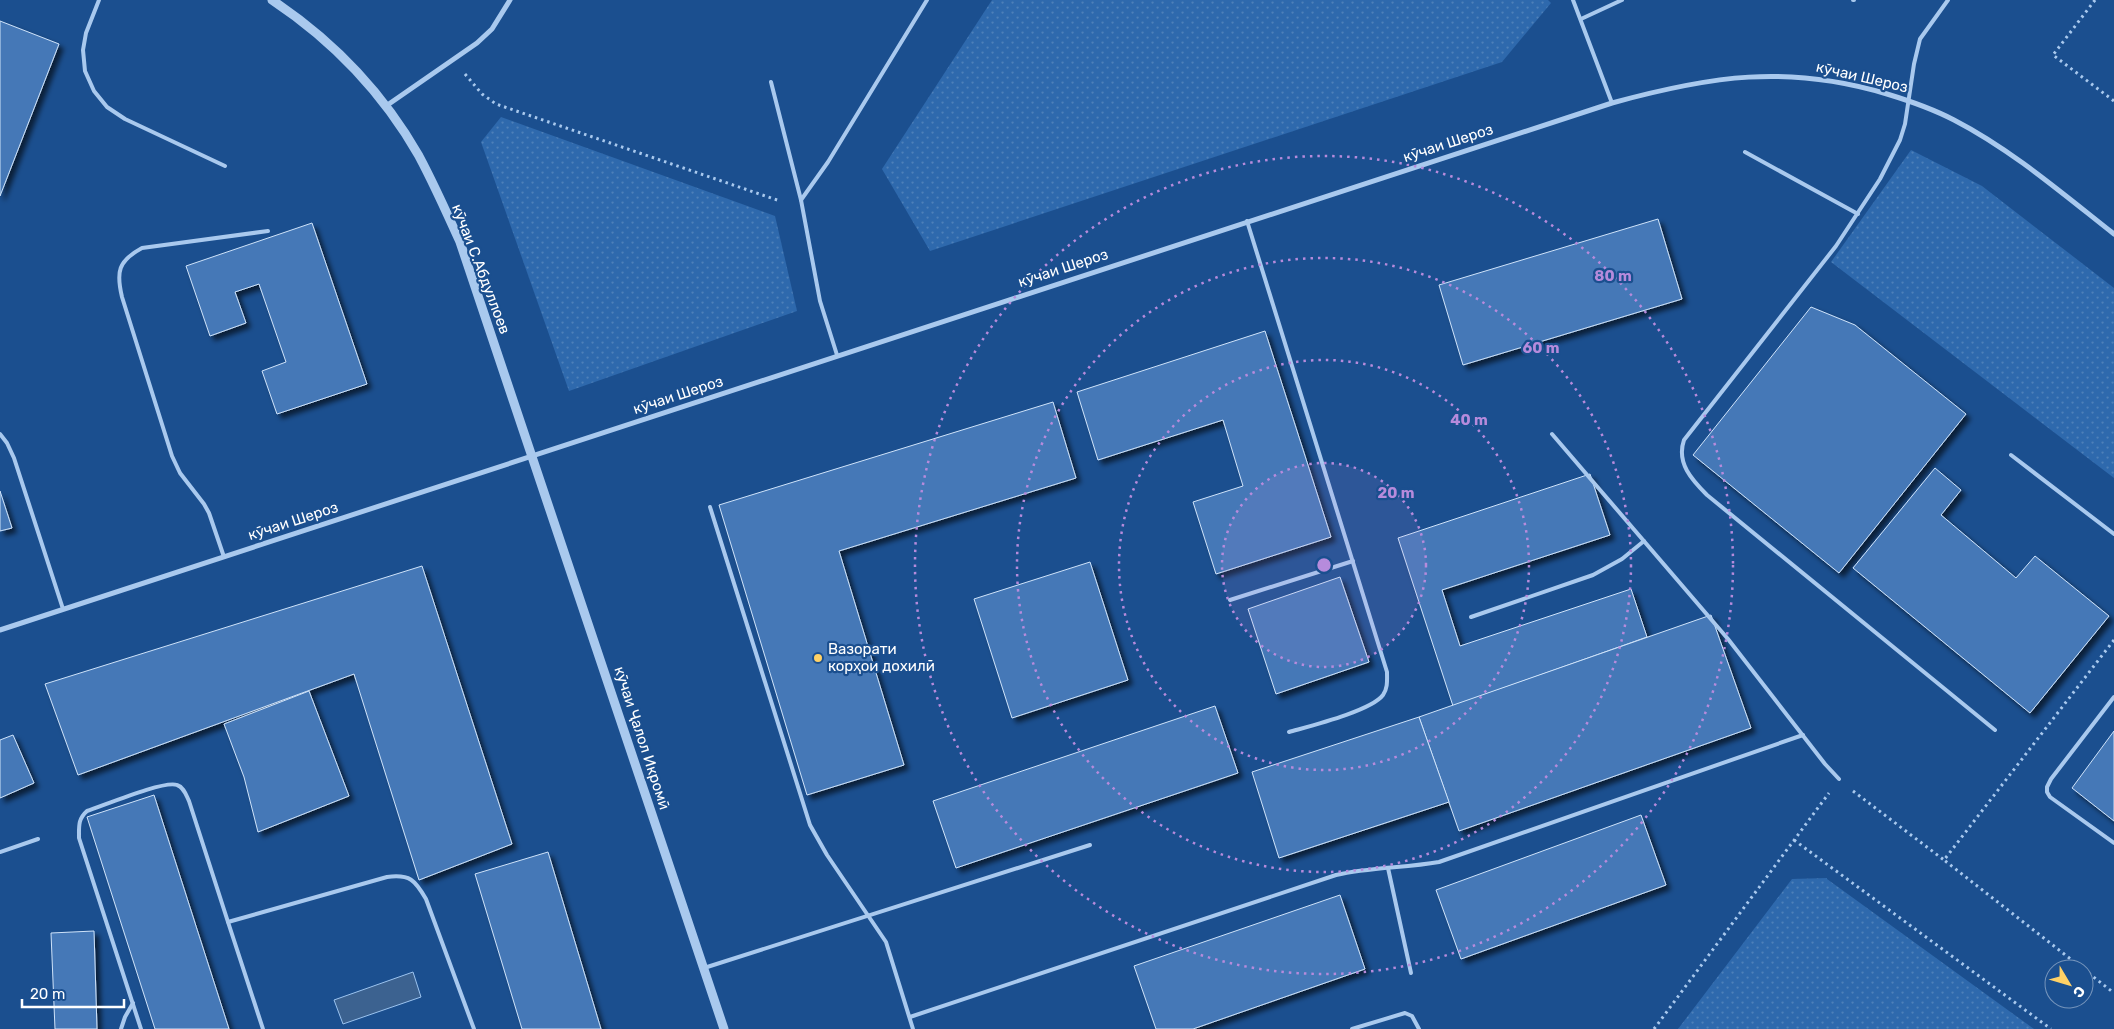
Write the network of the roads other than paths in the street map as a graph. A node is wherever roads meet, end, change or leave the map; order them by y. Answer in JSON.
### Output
{"nodes":[{"id":1,"x":99,"y":0,"type":"edge"},
{"id":2,"x":272,"y":0,"type":"edge"},
{"id":3,"x":510,"y":0,"type":"edge"},
{"id":4,"x":926,"y":0,"type":"edge"},
{"id":5,"x":1573,"y":0,"type":"edge"},
{"id":6,"x":1622,"y":0,"type":"edge"},
{"id":7,"x":1948,"y":0,"type":"edge"},
{"id":8,"x":1581,"y":19,"type":"junction"},
{"id":9,"x":772,"y":82,"type":"dead end"},
{"id":10,"x":1909,"y":101,"type":"junction"},
{"id":11,"x":1612,"y":103,"type":"junction"},
{"id":12,"x":386,"y":106,"type":"junction"},
{"id":13,"x":1745,"y":152,"type":"dead end"},
{"id":14,"x":225,"y":166,"type":"dead end"},
{"id":15,"x":801,"y":200,"type":"junction"},
{"id":16,"x":1858,"y":214,"type":"junction"},
{"id":17,"x":1248,"y":221,"type":"junction"},
{"id":18,"x":268,"y":231,"type":"dead end"},
{"id":19,"x":2114,"y":234,"type":"edge"},
{"id":20,"x":837,"y":355,"type":"junction"},
{"id":21,"x":0,"y":434,"type":"edge"},
{"id":22,"x":1552,"y":434,"type":"dead end"},
{"id":23,"x":2011,"y":455,"type":"dead end"},
{"id":24,"x":533,"y":456,"type":"junction"},
{"id":25,"x":710,"y":507,"type":"dead end"},
{"id":26,"x":2114,"y":534,"type":"edge"},
{"id":27,"x":1644,"y":541,"type":"junction"},
{"id":28,"x":224,"y":557,"type":"junction"},
{"id":29,"x":1353,"y":561,"type":"junction"},
{"id":30,"x":1230,"y":600,"type":"dead end"},
{"id":31,"x":63,"y":609,"type":"junction"},
{"id":32,"x":1471,"y":617,"type":"dead end"},
{"id":33,"x":0,"y":630,"type":"edge"},
{"id":34,"x":2114,"y":697,"type":"edge"},
{"id":35,"x":1995,"y":730,"type":"dead end"},
{"id":36,"x":1289,"y":732,"type":"dead end"},
{"id":37,"x":1803,"y":735,"type":"junction"},
{"id":38,"x":1839,"y":779,"type":"road end"},
{"id":39,"x":38,"y":839,"type":"dead end"},
{"id":40,"x":2114,"y":843,"type":"edge"},
{"id":41,"x":1090,"y":845,"type":"dead end"},
{"id":42,"x":0,"y":852,"type":"edge"},
{"id":43,"x":1388,"y":868,"type":"junction"},
{"id":44,"x":868,"y":916,"type":"junction"},
{"id":45,"x":228,"y":922,"type":"junction"},
{"id":46,"x":704,"y":968,"type":"junction"},
{"id":47,"x":1411,"y":973,"type":"dead end"},
{"id":48,"x":133,"y":1003,"type":"junction"},
{"id":49,"x":910,"y":1017,"type":"junction"},
{"id":50,"x":121,"y":1029,"type":"edge"},
{"id":51,"x":141,"y":1029,"type":"edge"},
{"id":52,"x":263,"y":1029,"type":"edge"},
{"id":53,"x":474,"y":1029,"type":"edge"},
{"id":54,"x":724,"y":1029,"type":"edge"},
{"id":55,"x":914,"y":1029,"type":"edge"},
{"id":56,"x":1352,"y":1029,"type":"edge"},
{"id":57,"x":1419,"y":1029,"type":"edge"}],
"edges":[{"from":1,"to":14,"type":"lane"},
{"from":2,"to":12,"type":"street","name":"кӯчаи С.Абдуллоев"},
{"from":3,"to":12,"type":"street"},
{"from":4,"to":15,"type":"lane"},
{"from":5,"to":8,"type":"lane"},
{"from":6,"to":8,"type":"lane"},
{"from":7,"to":10,"type":"lane"},
{"from":8,"to":11,"type":"lane"},
{"from":9,"to":15,"type":"lane"},
{"from":10,"to":11,"type":"street","name":"кӯчаи Шероз"},
{"from":10,"to":16,"type":"lane"},
{"from":10,"to":19,"type":"street","name":"кӯчаи Шероз"},
{"from":11,"to":17,"type":"street","name":"кӯчаи Шероз"},
{"from":12,"to":24,"type":"street","name":"кӯчаи С.Абдуллоев"},
{"from":13,"to":16,"type":"lane"},
{"from":15,"to":20,"type":"lane"},
{"from":16,"to":35,"type":"lane"},
{"from":17,"to":20,"type":"street","name":"кӯчаи Шероз"},
{"from":17,"to":29,"type":"lane"},
{"from":18,"to":28,"type":"lane"},
{"from":20,"to":24,"type":"street","name":"кӯчаи Шероз"},
{"from":21,"to":31,"type":"lane"},
{"from":22,"to":27,"type":"lane"},
{"from":23,"to":26,"type":"lane"},
{"from":24,"to":28,"type":"street","name":"кӯчаи Шероз"},
{"from":24,"to":46,"type":"street","name":"кӯчаи Ҷалол Икромӣ"},
{"from":25,"to":44,"type":"lane"},
{"from":27,"to":32,"type":"lane"},
{"from":27,"to":37,"type":"lane"},
{"from":28,"to":31,"type":"street","name":"кӯчаи Шероз"},
{"from":29,"to":30,"type":"lane"},
{"from":29,"to":36,"type":"lane"},
{"from":31,"to":33,"type":"street","name":"кӯчаи Шероз"},
{"from":34,"to":40,"type":"lane"},
{"from":37,"to":38,"type":"lane"},
{"from":37,"to":43,"type":"lane"},
{"from":39,"to":42,"type":"lane"},
{"from":41,"to":44,"type":"lane"},
{"from":43,"to":47,"type":"lane"},
{"from":43,"to":49,"type":"lane"},
{"from":44,"to":46,"type":"lane"},
{"from":44,"to":49,"type":"lane"},
{"from":45,"to":48,"type":"lane"},
{"from":45,"to":52,"type":"lane"},
{"from":45,"to":53,"type":"lane"},
{"from":46,"to":54,"type":"street","name":"кӯчаи Ҷалол Икромӣ"},
{"from":48,"to":50,"type":"lane"},
{"from":48,"to":51,"type":"lane"},
{"from":49,"to":55,"type":"lane"},
{"from":56,"to":57,"type":"lane"}]}
